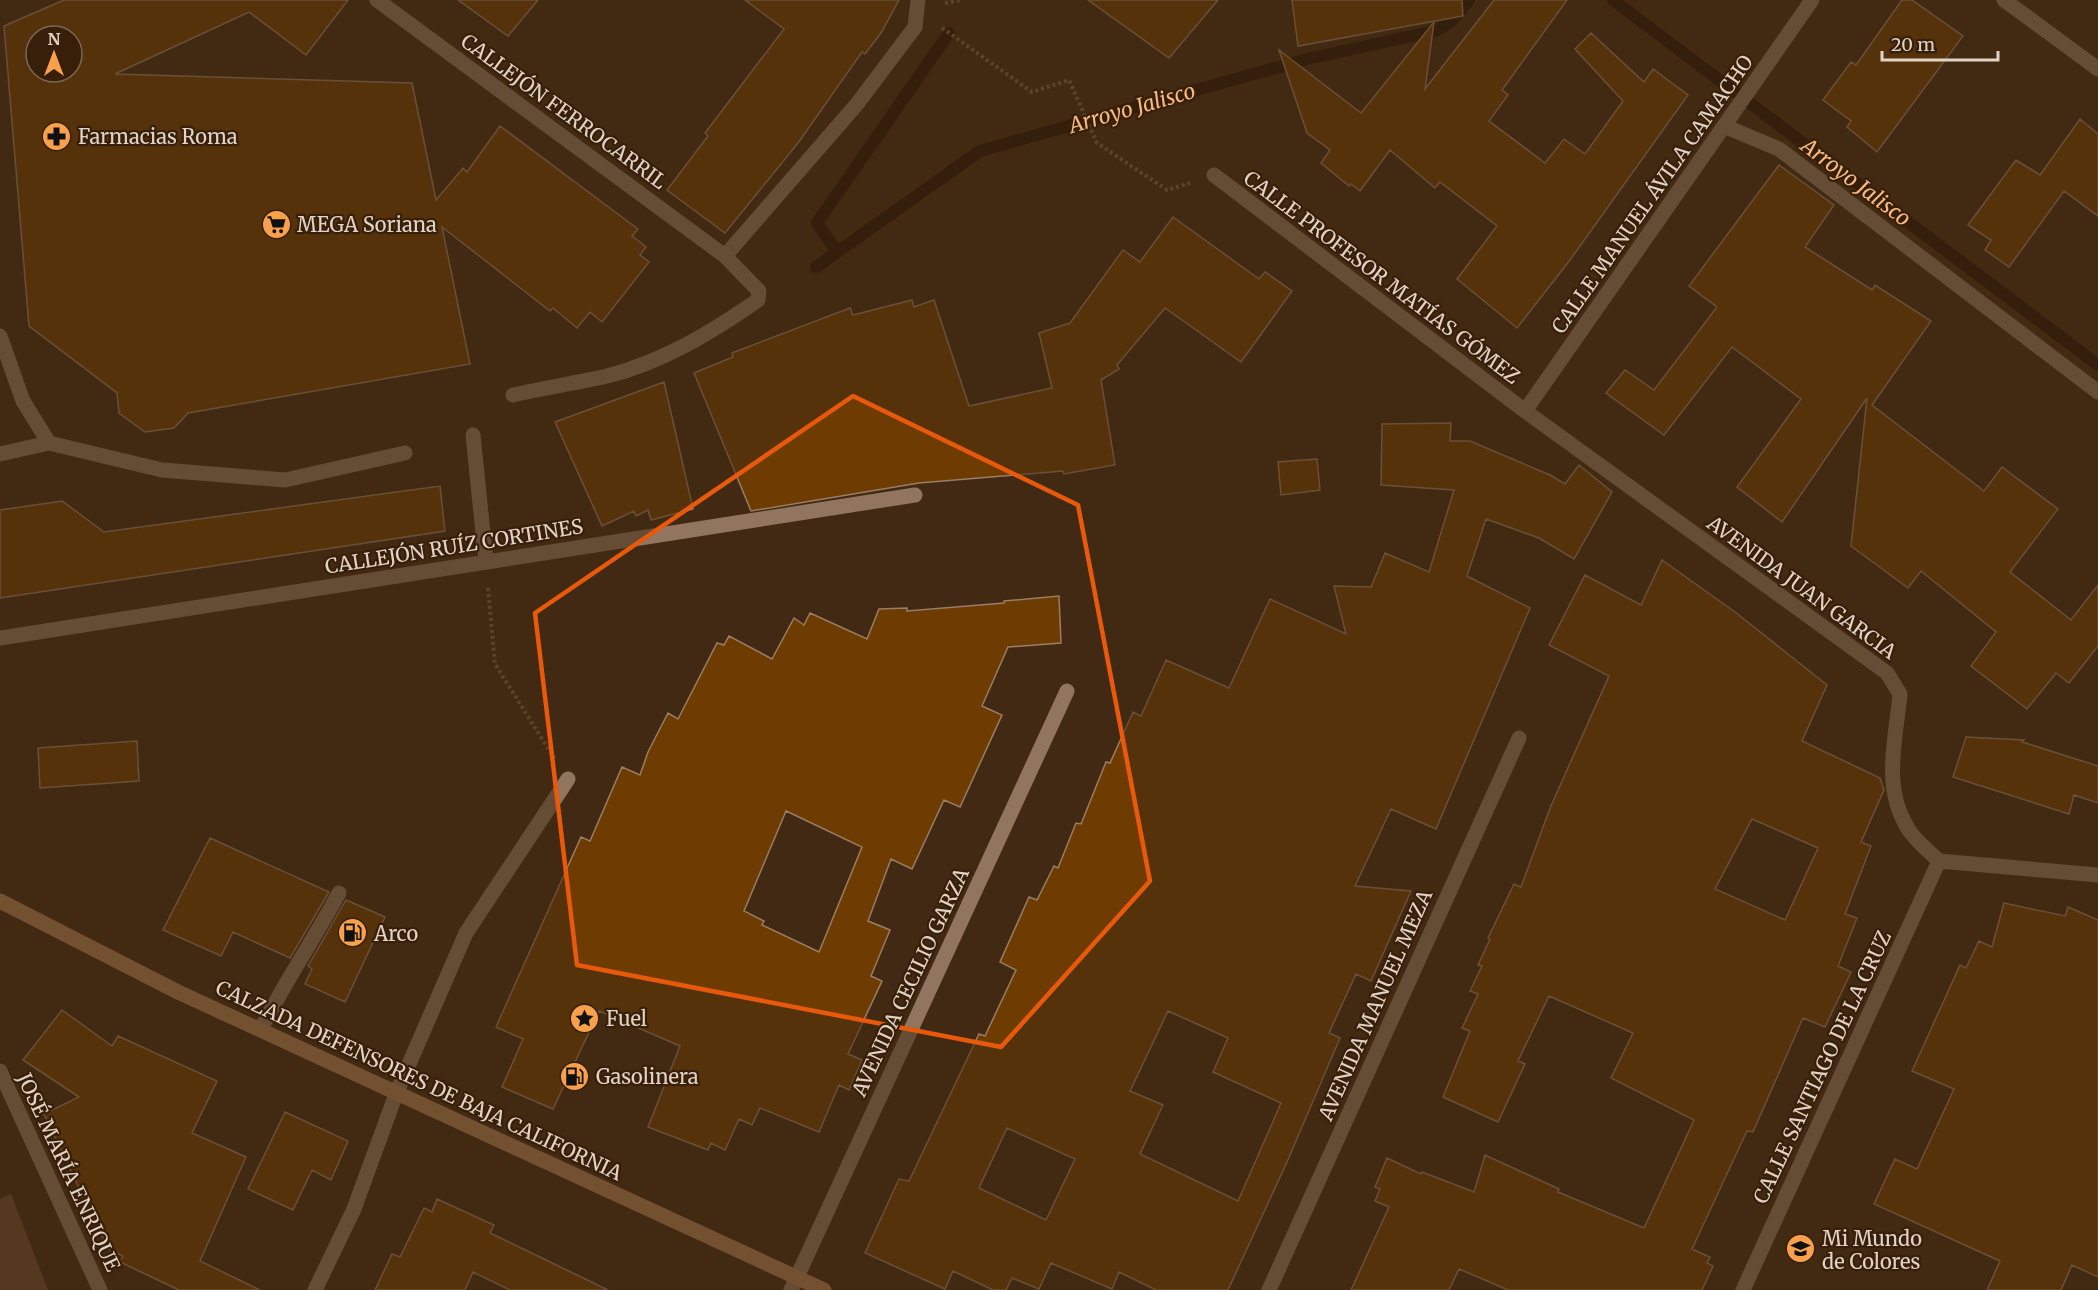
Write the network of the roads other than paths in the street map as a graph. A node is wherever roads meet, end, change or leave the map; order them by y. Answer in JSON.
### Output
{"nodes":[{"id":1,"x":377,"y":0,"type":"edge"},
{"id":2,"x":918,"y":0,"type":"edge"},
{"id":3,"x":1812,"y":0,"type":"edge"},
{"id":4,"x":2004,"y":0,"type":"edge"},
{"id":5,"x":2098,"y":69,"type":"edge"},
{"id":6,"x":1727,"y":123,"type":"junction"},
{"id":7,"x":1214,"y":175,"type":"road end"},
{"id":8,"x":725,"y":256,"type":"junction"},
{"id":9,"x":0,"y":336,"type":"edge"},
{"id":10,"x":3,"y":354,"type":"edge"},
{"id":11,"x":2098,"y":392,"type":"edge"},
{"id":12,"x":513,"y":395,"type":"dead end"},
{"id":13,"x":1526,"y":411,"type":"junction"},
{"id":14,"x":473,"y":435,"type":"dead end"},
{"id":15,"x":49,"y":443,"type":"junction"},
{"id":16,"x":405,"y":453,"type":"dead end"},
{"id":17,"x":0,"y":454,"type":"edge"},
{"id":18,"x":915,"y":495,"type":"dead end"},
{"id":19,"x":486,"y":562,"type":"junction"},
{"id":20,"x":0,"y":638,"type":"edge"},
{"id":21,"x":1067,"y":691,"type":"dead end"},
{"id":22,"x":1519,"y":738,"type":"dead end"},
{"id":23,"x":568,"y":778,"type":"road end"},
{"id":24,"x":1939,"y":861,"type":"junction"},
{"id":25,"x":2098,"y":875,"type":"edge"},
{"id":26,"x":339,"y":893,"type":"dead end"},
{"id":27,"x":0,"y":901,"type":"edge"},
{"id":28,"x":261,"y":1029,"type":"junction"},
{"id":29,"x":0,"y":1071,"type":"edge"},
{"id":30,"x":396,"y":1094,"type":"junction"},
{"id":31,"x":794,"y":1284,"type":"edge"},
{"id":32,"x":100,"y":1290,"type":"edge"},
{"id":33,"x":315,"y":1290,"type":"edge"},
{"id":34,"x":824,"y":1290,"type":"edge"},
{"id":35,"x":1269,"y":1290,"type":"edge"},
{"id":36,"x":1743,"y":1290,"type":"edge"}],
"edges":[{"from":1,"to":8,"type":"street","name":"CALLEJÓN FERROCARRIL"},
{"from":2,"to":8,"type":"street"},
{"from":3,"to":6,"type":"street","name":"CALLE MANUEL ÁVILA CAMACHO"},
{"from":4,"to":5,"type":"street"},
{"from":6,"to":11,"type":"street"},
{"from":6,"to":13,"type":"street","name":"CALLE MANUEL ÁVILA CAMACHO"},
{"from":7,"to":13,"type":"street","name":"CALLE PROFESOR MATÍAS GÓMEZ"},
{"from":8,"to":12,"type":"street"},
{"from":9,"to":10,"type":"street"},
{"from":10,"to":15,"type":"street"},
{"from":13,"to":24,"type":"street","name":"AVENIDA JUAN GARCIA"},
{"from":14,"to":19,"type":"street"},
{"from":15,"to":16,"type":"street"},
{"from":15,"to":17,"type":"street"},
{"from":18,"to":19,"type":"street","name":"CALLEJÓN RUÍZ CORTINES"},
{"from":19,"to":20,"type":"street","name":"CALLEJÓN RUÍZ CORTINES"},
{"from":21,"to":31,"type":"street","name":"AVENIDA CECILIO GARZA"},
{"from":22,"to":35,"type":"street","name":"AVENIDA MANUEL MEZA"},
{"from":23,"to":30,"type":"street"},
{"from":24,"to":25,"type":"street"},
{"from":24,"to":36,"type":"street","name":"CALLE SANTIAGO DE LA CRUZ"},
{"from":26,"to":28,"type":"street"},
{"from":27,"to":28,"type":"main road","name":"CALZADA DEFENSORES DE BAJA CALIFORNIA"},
{"from":28,"to":30,"type":"main road","name":"CALZADA DEFENSORES DE BAJA CALIFORNIA"},
{"from":29,"to":32,"type":"street","name":"JOSÉ MARÍA ENRIQUE"},
{"from":30,"to":31,"type":"main road","name":"CALZADA DEFENSORES DE BAJA CALIFORNIA"},
{"from":30,"to":33,"type":"street"},
{"from":31,"to":34,"type":"main road","name":"CALZADA DEFENSORES DE BAJA CALIFORNIA"}]}
